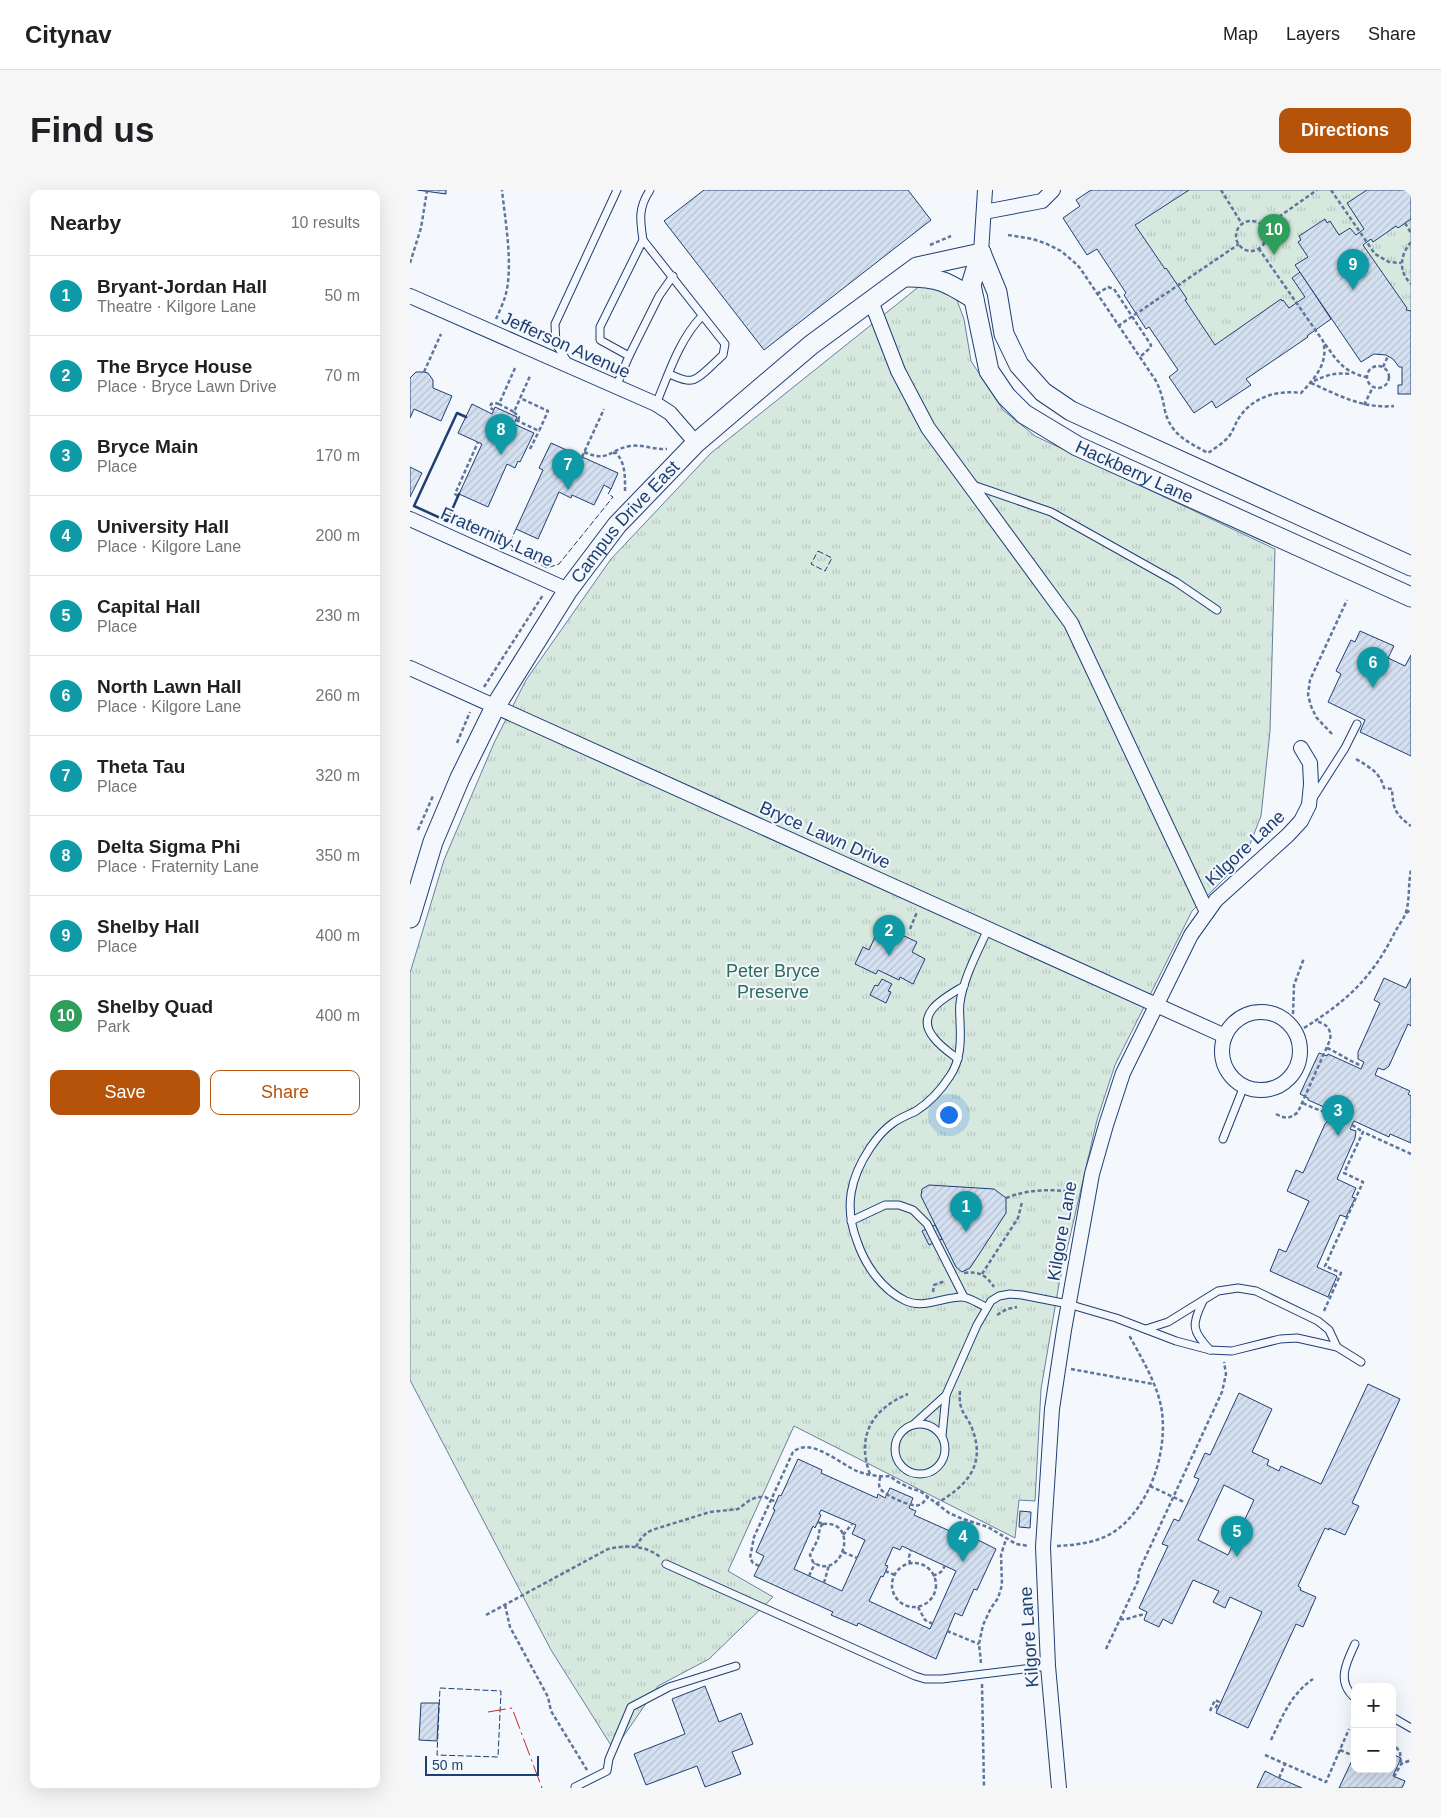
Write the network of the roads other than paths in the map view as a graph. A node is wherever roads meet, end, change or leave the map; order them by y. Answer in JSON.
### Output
{"nodes":[{"id":1,"x":617,"y":190,"type":"edge"},
{"id":2,"x":650,"y":190,"type":"edge"},
{"id":3,"x":985,"y":190,"type":"edge"},
{"id":4,"x":1053,"y":190,"type":"edge"},
{"id":5,"x":984,"y":212,"type":"junction"},
{"id":6,"x":644,"y":240,"type":"junction"},
{"id":7,"x":981,"y":254,"type":"junction"},
{"id":8,"x":673,"y":276,"type":"junction"},
{"id":9,"x":904,"y":277,"type":"junction"},
{"id":10,"x":410,"y":296,"type":"edge"},
{"id":11,"x":974,"y":298,"type":"junction"},
{"id":12,"x":871,"y":301,"type":"junction"},
{"id":13,"x":702,"y":316,"type":"junction"},
{"id":14,"x":629,"y":356,"type":"junction"},
{"id":15,"x":572,"y":368,"type":"junction"},
{"id":16,"x":669,"y":374,"type":"junction"},
{"id":17,"x":616,"y":388,"type":"junction"},
{"id":18,"x":656,"y":404,"type":"junction"},
{"id":19,"x":696,"y":443,"type":"junction"},
{"id":20,"x":968,"y":483,"type":"junction"},
{"id":21,"x":410,"y":519,"type":"edge"},
{"id":22,"x":1411,"y":566,"type":"edge"},
{"id":23,"x":568,"y":590,"type":"junction"},
{"id":24,"x":1411,"y":597,"type":"edge"},
{"id":25,"x":1217,"y":610,"type":"dead end"},
{"id":26,"x":410,"y":668,"type":"edge"},
{"id":27,"x":495,"y":707,"type":"junction"},
{"id":28,"x":1357,"y":724,"type":"dead end"},
{"id":29,"x":1301,"y":748,"type":"dead end"},
{"id":30,"x":1309,"y":805,"type":"junction"},
{"id":31,"x":1207,"y":912,"type":"junction"},
{"id":32,"x":410,"y":918,"type":"edge"},
{"id":33,"x":988,"y":929,"type":"junction"},
{"id":34,"x":965,"y":985,"type":"junction"},
{"id":35,"x":1156,"y":1004,"type":"junction"},
{"id":36,"x":1225,"y":1036,"type":"junction"},
{"id":37,"x":958,"y":1059,"type":"junction"},
{"id":38,"x":1244,"y":1086,"type":"junction"},
{"id":39,"x":1223,"y":1139,"type":"dead end"},
{"id":40,"x":851,"y":1221,"type":"junction"},
{"id":41,"x":964,"y":1297,"type":"junction"},
{"id":42,"x":1203,"y":1300,"type":"junction"},
{"id":43,"x":1068,"y":1304,"type":"junction"},
{"id":44,"x":986,"y":1307,"type":"junction"},
{"id":45,"x":1146,"y":1329,"type":"junction"},
{"id":46,"x":1337,"y":1347,"type":"junction"},
{"id":47,"x":1210,"y":1350,"type":"junction"},
{"id":48,"x":1361,"y":1362,"type":"dead end"},
{"id":49,"x":946,"y":1395,"type":"junction"},
{"id":50,"x":914,"y":1424,"type":"junction"},
{"id":51,"x":942,"y":1436,"type":"junction"},
{"id":52,"x":666,"y":1564,"type":"road end"},
{"id":53,"x":1355,"y":1644,"type":"dead end"},
{"id":54,"x":736,"y":1666,"type":"dead end"},
{"id":55,"x":1048,"y":1666,"type":"junction"},
{"id":56,"x":1351,"y":1694,"type":"edge"},
{"id":57,"x":1396,"y":1719,"type":"edge"},
{"id":58,"x":1411,"y":1728,"type":"edge"},
{"id":59,"x":575,"y":1787,"type":"edge"},
{"id":60,"x":1058,"y":1788,"type":"edge"}],
"edges":[{"from":1,"to":15,"type":"lane"},
{"from":2,"to":6,"type":"lane"},
{"from":3,"to":5,"type":"street","name":"Hackberry Lane"},
{"from":4,"to":5,"type":"street"},
{"from":5,"to":7,"type":"street","name":"Hackberry Lane"},
{"from":6,"to":8,"type":"lane"},
{"from":6,"to":14,"type":"lane"},
{"from":7,"to":9,"type":"street","name":"Campus Drive East"},
{"from":7,"to":11,"type":"street","name":"Hackberry Lane"},
{"from":7,"to":22,"type":"street","name":"Hackberry Lane"},
{"from":8,"to":13,"type":"lane"},
{"from":8,"to":14,"type":"lane"},
{"from":9,"to":11,"type":"street"},
{"from":9,"to":12,"type":"street","name":"Campus Drive East"},
{"from":10,"to":15,"type":"street","name":"Jefferson Avenue"},
{"from":11,"to":24,"type":"street","name":"Hackberry Lane"},
{"from":12,"to":19,"type":"street","name":"Campus Drive East"},
{"from":12,"to":20,"type":"street"},
{"from":13,"to":16,"type":"lane"},
{"from":13,"to":16,"type":"lane"},
{"from":14,"to":17,"type":"lane"},
{"from":15,"to":17,"type":"street","name":"Jefferson Avenue"},
{"from":16,"to":18,"type":"lane"},
{"from":17,"to":18,"type":"street","name":"Jefferson Avenue"},
{"from":18,"to":19,"type":"street","name":"Jefferson Avenue"},
{"from":19,"to":23,"type":"street","name":"Campus Drive East"},
{"from":20,"to":25,"type":"lane"},
{"from":20,"to":31,"type":"street"},
{"from":21,"to":23,"type":"street","name":"Fraternity Lane"},
{"from":23,"to":27,"type":"street","name":"Campus Drive East"},
{"from":26,"to":27,"type":"street","name":"Bryce Lawn Drive"},
{"from":27,"to":32,"type":"street","name":"Campus Drive East"},
{"from":27,"to":33,"type":"street","name":"Bryce Lawn Drive"},
{"from":28,"to":30,"type":"lane"},
{"from":29,"to":30,"type":"street","name":"Kilgore Lane"},
{"from":30,"to":31,"type":"street","name":"Kilgore Lane"},
{"from":31,"to":35,"type":"street","name":"Kilgore Lane"},
{"from":33,"to":34,"type":"lane"},
{"from":33,"to":35,"type":"street","name":"Bryce Lawn Drive"},
{"from":34,"to":37,"type":"lane"},
{"from":34,"to":37,"type":"lane"},
{"from":35,"to":36,"type":"street","name":"Bryce Lawn Drive"},
{"from":35,"to":43,"type":"street","name":"Kilgore Lane"},
{"from":36,"to":38,"type":"street"},
{"from":36,"to":38,"type":"street"},
{"from":37,"to":40,"type":"lane"},
{"from":38,"to":39,"type":"lane"},
{"from":40,"to":41,"type":"lane"},
{"from":40,"to":41,"type":"lane"},
{"from":41,"to":44,"type":"lane"},
{"from":42,"to":45,"type":"lane"},
{"from":42,"to":46,"type":"lane"},
{"from":42,"to":47,"type":"lane"},
{"from":43,"to":44,"type":"lane"},
{"from":43,"to":45,"type":"lane"},
{"from":43,"to":55,"type":"street","name":"Kilgore Lane"},
{"from":44,"to":49,"type":"lane"},
{"from":45,"to":47,"type":"lane"},
{"from":46,"to":47,"type":"lane"},
{"from":46,"to":48,"type":"lane"},
{"from":49,"to":50,"type":"lane"},
{"from":49,"to":51,"type":"lane"},
{"from":50,"to":51,"type":"lane"},
{"from":50,"to":51,"type":"lane"},
{"from":52,"to":55,"type":"lane"},
{"from":53,"to":56,"type":"lane"},
{"from":54,"to":59,"type":"lane"},
{"from":55,"to":60,"type":"street","name":"Kilgore Lane"},
{"from":57,"to":58,"type":"lane"}]}
